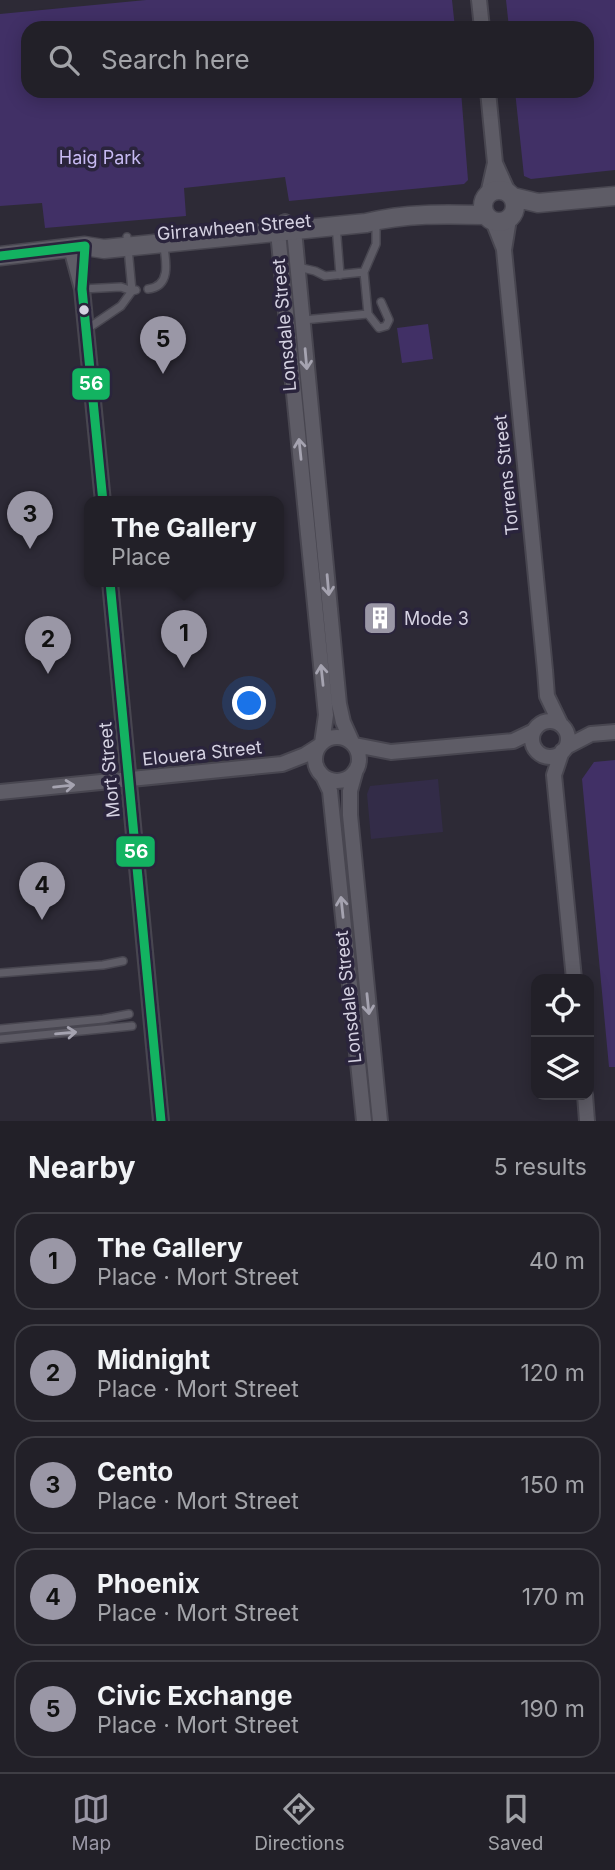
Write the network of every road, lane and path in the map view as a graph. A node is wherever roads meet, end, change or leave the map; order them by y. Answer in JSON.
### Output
{"nodes":[{"id":1,"x":479,"y":0,"type":"edge"},
{"id":2,"x":481,"y":21,"type":"edge"},
{"id":3,"x":489,"y":98,"type":"edge"},
{"id":4,"x":495,"y":163,"type":"junction"},
{"id":5,"x":510,"y":194,"type":"junction"},
{"id":6,"x":488,"y":195,"type":"junction"},
{"id":7,"x":615,"y":196,"type":"edge"},
{"id":8,"x":538,"y":203,"type":"junction"},
{"id":9,"x":443,"y":214,"type":"junction"},
{"id":10,"x":379,"y":218,"type":"junction"},
{"id":11,"x":500,"y":218,"type":"junction"},
{"id":12,"x":335,"y":222,"type":"junction"},
{"id":13,"x":286,"y":228,"type":"junction"},
{"id":14,"x":163,"y":239,"type":"junction"},
{"id":15,"x":128,"y":242,"type":"junction"},
{"id":16,"x":78,"y":247,"type":"junction"},
{"id":17,"x":0,"y":256,"type":"edge"},
{"id":18,"x":297,"y":267,"type":"junction"},
{"id":19,"x":364,"y":272,"type":"junction"},
{"id":20,"x":340,"y":275,"type":"junction"},
{"id":21,"x":325,"y":276,"type":"junction"},
{"id":22,"x":326,"y":286,"type":"dead end"},
{"id":23,"x":82,"y":289,"type":"junction"},
{"id":24,"x":148,"y":289,"type":"dead end"},
{"id":25,"x":134,"y":290,"type":"junction"},
{"id":26,"x":381,"y":302,"type":"dead end"},
{"id":27,"x":368,"y":314,"type":"junction"},
{"id":28,"x":303,"y":320,"type":"junction"},
{"id":29,"x":86,"y":329,"type":"junction"},
{"id":30,"x":305,"y":421,"type":"junction"},
{"id":31,"x":102,"y":496,"type":"edge"},
{"id":32,"x":110,"y":587,"type":"edge"},
{"id":33,"x":326,"y":638,"type":"junction"},
{"id":34,"x":547,"y":696,"type":"junction"},
{"id":35,"x":561,"y":725,"type":"junction"},
{"id":36,"x":536,"y":729,"type":"junction"},
{"id":37,"x":615,"y":732,"type":"edge"},
{"id":38,"x":591,"y":734,"type":"junction"},
{"id":39,"x":513,"y":741,"type":"junction"},
{"id":40,"x":321,"y":744,"type":"junction"},
{"id":41,"x":354,"y":744,"type":"junction"},
{"id":42,"x":564,"y":749,"type":"junction"},
{"id":43,"x":538,"y":751,"type":"junction"},
{"id":44,"x":391,"y":752,"type":"junction"},
{"id":45,"x":282,"y":764,"type":"junction"},
{"id":46,"x":355,"y":772,"type":"junction"},
{"id":47,"x":322,"y":774,"type":"junction"},
{"id":48,"x":554,"y":775,"type":"junction"},
{"id":49,"x":129,"y":779,"type":"junction"},
{"id":50,"x":0,"y":792,"type":"edge"},
{"id":51,"x":355,"y":870,"type":"junction"},
{"id":52,"x":338,"y":872,"type":"junction"},
{"id":53,"x":123,"y":961,"type":"dead end"},
{"id":54,"x":0,"y":973,"type":"edge"},
{"id":55,"x":574,"y":974,"type":"edge"},
{"id":56,"x":129,"y":1014,"type":"dead end"},
{"id":57,"x":132,"y":1026,"type":"dead end"},
{"id":58,"x":0,"y":1029,"type":"edge"},
{"id":59,"x":0,"y":1039,"type":"edge"},
{"id":60,"x":585,"y":1100,"type":"edge"},
{"id":61,"x":161,"y":1121,"type":"edge"},
{"id":62,"x":364,"y":1121,"type":"edge"},
{"id":63,"x":380,"y":1121,"type":"edge"},
{"id":64,"x":587,"y":1121,"type":"edge"}],
"edges":[{"from":1,"to":2,"type":"street"},
{"from":3,"to":4,"type":"street"},
{"from":4,"to":5,"type":"street"},
{"from":4,"to":6,"type":"street"},
{"from":5,"to":6,"type":"street"},
{"from":5,"to":8,"type":"street"},
{"from":5,"to":11,"type":"street"},
{"from":6,"to":9,"type":"street","name":"Girrawheen Street"},
{"from":6,"to":11,"type":"street"},
{"from":7,"to":8,"type":"street"},
{"from":8,"to":11,"type":"street"},
{"from":9,"to":10,"type":"street","name":"Girrawheen Street"},
{"from":9,"to":11,"type":"street","name":"Girrawheen Street"},
{"from":10,"to":12,"type":"street","name":"Girrawheen Street"},
{"from":10,"to":19,"type":"lane"},
{"from":11,"to":34,"type":"street","name":"Torrens Street"},
{"from":12,"to":13,"type":"street","name":"Girrawheen Street"},
{"from":12,"to":20,"type":"lane"},
{"from":13,"to":14,"type":"street","name":"Girrawheen Street"},
{"from":13,"to":18,"type":"street","name":"Lonsdale Street"},
{"from":13,"to":30,"type":"street","name":"Lonsdale Street"},
{"from":14,"to":15,"type":"street","name":"Girrawheen Street"},
{"from":14,"to":24,"type":"lane"},
{"from":15,"to":16,"type":"street","name":"Girrawheen Street"},
{"from":15,"to":25,"type":"lane"},
{"from":16,"to":17,"type":"street","name":"Girrawheen Street"},
{"from":16,"to":23,"type":"street"},
{"from":18,"to":21,"type":"lane"},
{"from":18,"to":28,"type":"street","name":"Lonsdale Street"},
{"from":19,"to":20,"type":"lane"},
{"from":19,"to":27,"type":"lane"},
{"from":20,"to":21,"type":"lane"},
{"from":21,"to":22,"type":"lane"},
{"from":23,"to":25,"type":"lane"},
{"from":23,"to":29,"type":"street"},
{"from":25,"to":29,"type":"lane"},
{"from":26,"to":27,"type":"lane"},
{"from":27,"to":28,"type":"lane"},
{"from":28,"to":30,"type":"street","name":"Lonsdale Street","one_way":true},
{"from":29,"to":31,"type":"street"},
{"from":30,"to":33,"type":"street","name":"Lonsdale Street"},
{"from":32,"to":49,"type":"street","name":"Mort Street"},
{"from":40,"to":33,"type":"street","name":"Lonsdale Street","one_way":true},
{"from":33,"to":41,"type":"street","name":"Lonsdale Street"},
{"from":34,"to":35,"type":"street","name":"Torrens Street"},
{"from":34,"to":36,"type":"street","name":"Torrens Street"},
{"from":35,"to":36,"type":"street"},
{"from":35,"to":38,"type":"street"},
{"from":35,"to":42,"type":"street"},
{"from":36,"to":39,"type":"street"},
{"from":36,"to":43,"type":"street"},
{"from":37,"to":38,"type":"street"},
{"from":38,"to":42,"type":"street"},
{"from":39,"to":43,"type":"street"},
{"from":39,"to":44,"type":"street"},
{"from":40,"to":41,"type":"street"},
{"from":40,"to":45,"type":"street","name":"Elouera Street"},
{"from":40,"to":47,"type":"street"},
{"from":41,"to":44,"type":"street"},
{"from":41,"to":46,"type":"street"},
{"from":42,"to":43,"type":"street"},
{"from":42,"to":48,"type":"street"},
{"from":43,"to":48,"type":"street"},
{"from":44,"to":46,"type":"street"},
{"from":45,"to":47,"type":"street","name":"Elouera Street"},
{"from":45,"to":49,"type":"street","name":"Elouera Street"},
{"from":46,"to":47,"type":"street"},
{"from":46,"to":51,"type":"street","name":"Lonsdale Street"},
{"from":47,"to":52,"type":"street","name":"Lonsdale Street"},
{"from":48,"to":55,"type":"street"},
{"from":50,"to":49,"type":"street","name":"Elouera Street","one_way":true},
{"from":49,"to":61,"type":"street","name":"Mort Street"},
{"from":51,"to":52,"type":"street"},
{"from":51,"to":63,"type":"street","name":"Lonsdale Street","one_way":true},
{"from":62,"to":52,"type":"street","name":"Lonsdale Street","one_way":true},
{"from":53,"to":54,"type":"lane"},
{"from":56,"to":58,"type":"lane"},
{"from":59,"to":57,"type":"lane","one_way":true},
{"from":60,"to":64,"type":"street"}]}
